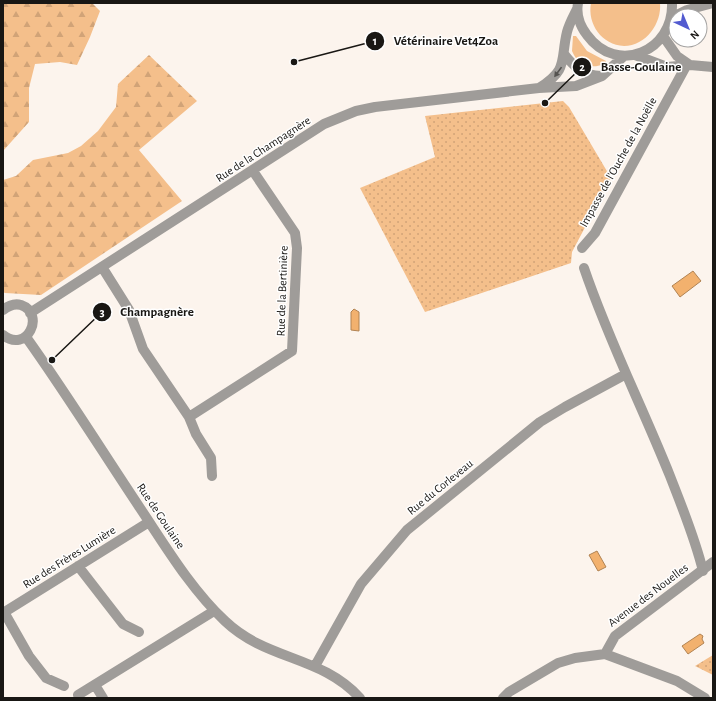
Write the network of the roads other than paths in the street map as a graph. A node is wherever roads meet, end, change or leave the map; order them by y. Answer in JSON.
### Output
{"nodes":[{"id":1,"x":713,"y":3,"type":"edge"},
{"id":2,"x":578,"y":6,"type":"edge"},
{"id":3,"x":694,"y":8,"type":"edge"},
{"id":4,"x":668,"y":24,"type":"edge"},
{"id":5,"x":662,"y":36,"type":"junction"},
{"id":6,"x":564,"y":54,"type":"junction"},
{"id":7,"x":635,"y":55,"type":"junction"},
{"id":8,"x":624,"y":56,"type":"junction"},
{"id":9,"x":688,"y":65,"type":"junction"},
{"id":10,"x":713,"y":67,"type":"edge"},
{"id":11,"x":602,"y":76,"type":"junction"},
{"id":12,"x":539,"y":88,"type":"junction"},
{"id":13,"x":253,"y":171,"type":"junction"},
{"id":14,"x":582,"y":248,"type":"dead end"},
{"id":15,"x":102,"y":267,"type":"junction"},
{"id":16,"x":584,"y":268,"type":"dead end"},
{"id":17,"x":3,"y":309,"type":"edge"},
{"id":18,"x":30,"y":313,"type":"junction"},
{"id":19,"x":3,"y":335,"type":"edge"},
{"id":20,"x":26,"y":337,"type":"junction"},
{"id":21,"x":626,"y":374,"type":"junction"},
{"id":22,"x":189,"y":417,"type":"junction"},
{"id":23,"x":212,"y":476,"type":"dead end"},
{"id":24,"x":149,"y":522,"type":"junction"},
{"id":25,"x":713,"y":562,"type":"edge"},
{"id":26,"x":78,"y":566,"type":"junction"},
{"id":27,"x":702,"y":571,"type":"junction"},
{"id":28,"x":214,"y":611,"type":"junction"},
{"id":29,"x":4,"y":613,"type":"edge"},
{"id":30,"x":139,"y":632,"type":"dead end"},
{"id":31,"x":605,"y":654,"type":"junction"},
{"id":32,"x":315,"y":666,"type":"junction"},
{"id":33,"x":96,"y":685,"type":"junction"},
{"id":34,"x":64,"y":686,"type":"dead end"},
{"id":35,"x":78,"y":695,"type":"dead end"},
{"id":36,"x":103,"y":698,"type":"edge"},
{"id":37,"x":360,"y":698,"type":"edge"},
{"id":38,"x":503,"y":698,"type":"edge"},
{"id":39,"x":705,"y":698,"type":"edge"}],
"edges":[{"from":1,"to":3,"type":"street"},
{"from":2,"to":6,"type":"street","name":"Rue de la Champagnère"},
{"from":2,"to":8,"type":"street"},
{"from":4,"to":5,"type":"street"},
{"from":5,"to":7,"type":"street"},
{"from":5,"to":9,"type":"street"},
{"from":6,"to":11,"type":"street"},
{"from":6,"to":12,"type":"street","name":"Rue de la Champagnère","one_way":true},
{"from":7,"to":8,"type":"street"},
{"from":7,"to":9,"type":"street"},
{"from":8,"to":11,"type":"street","name":"Rue de la Champagnère"},
{"from":9,"to":10,"type":"street"},
{"from":9,"to":14,"type":"street","name":"Impasse de l'Ouche de la Noëlle"},
{"from":11,"to":12,"type":"street","name":"Rue de la Champagnère"},
{"from":12,"to":13,"type":"street","name":"Rue de la Champagnère"},
{"from":13,"to":15,"type":"street","name":"Rue de la Champagnère"},
{"from":13,"to":22,"type":"street","name":"Rue de la Bertinière"},
{"from":15,"to":18,"type":"street","name":"Rue de la Champagnère"},
{"from":15,"to":22,"type":"street"},
{"from":16,"to":21,"type":"street"},
{"from":17,"to":18,"type":"street"},
{"from":18,"to":20,"type":"street"},
{"from":19,"to":20,"type":"street"},
{"from":20,"to":24,"type":"street","name":"Rue de Goulaine"},
{"from":21,"to":27,"type":"street"},
{"from":21,"to":32,"type":"street","name":"Rue du Corleveau"},
{"from":22,"to":23,"type":"street"},
{"from":24,"to":26,"type":"street","name":"Rue des Frères Lumière"},
{"from":24,"to":28,"type":"street","name":"Rue de Goulaine"},
{"from":25,"to":27,"type":"street","name":"Avenue des Nouelles"},
{"from":26,"to":29,"type":"street","name":"Rue des Frères Lumière"},
{"from":26,"to":30,"type":"street"},
{"from":27,"to":31,"type":"street","name":"Avenue des Nouelles"},
{"from":28,"to":32,"type":"street","name":"Rue de Goulaine"},
{"from":28,"to":33,"type":"street"},
{"from":29,"to":34,"type":"street"},
{"from":31,"to":38,"type":"street"},
{"from":31,"to":39,"type":"street"},
{"from":32,"to":37,"type":"street","name":"Rue de Goulaine"},
{"from":33,"to":35,"type":"street"},
{"from":33,"to":36,"type":"street"}]}
